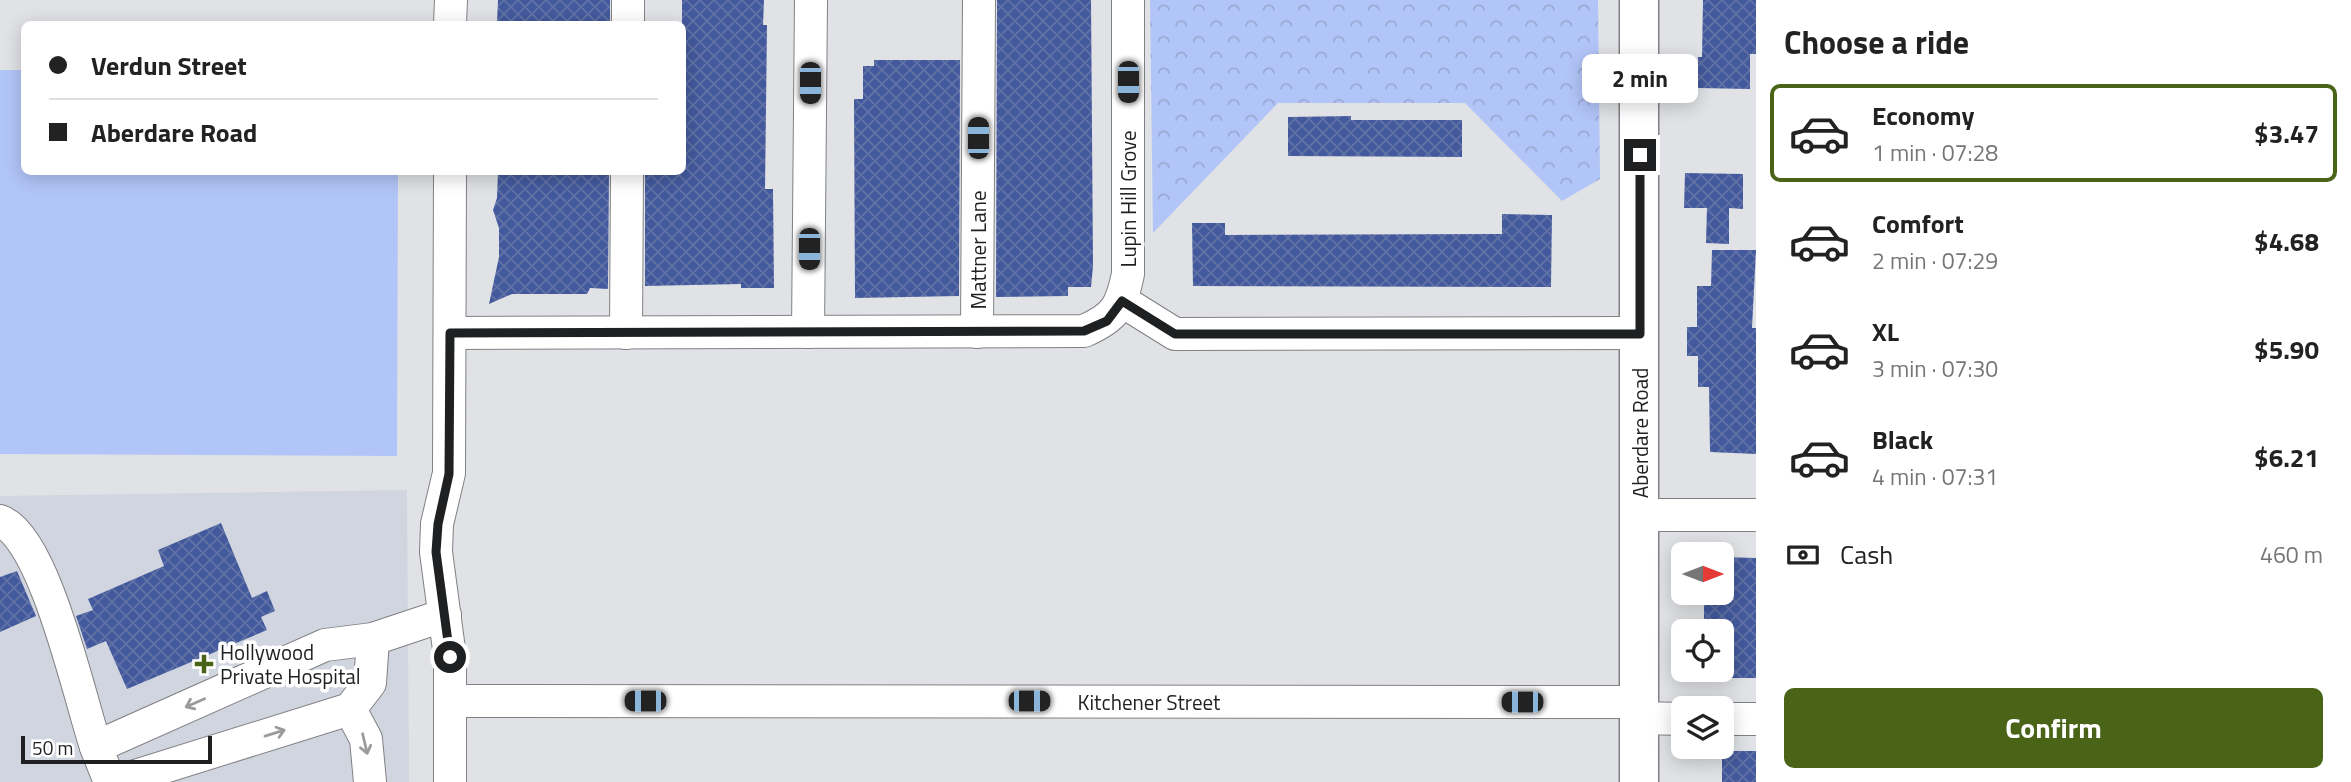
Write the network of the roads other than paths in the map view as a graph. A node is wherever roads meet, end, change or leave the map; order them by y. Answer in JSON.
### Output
{"nodes":[{"id":1,"x":450,"y":0,"type":"edge"},
{"id":2,"x":628,"y":0,"type":"edge"},
{"id":3,"x":811,"y":0,"type":"edge"},
{"id":4,"x":979,"y":0,"type":"edge"},
{"id":5,"x":1128,"y":0,"type":"edge"},
{"id":6,"x":1639,"y":0,"type":"edge"},
{"id":7,"x":450,"y":21,"type":"edge"},
{"id":8,"x":628,"y":21,"type":"edge"},
{"id":9,"x":450,"y":175,"type":"edge"},
{"id":10,"x":627,"y":175,"type":"edge"},
{"id":11,"x":1122,"y":301,"type":"junction"},
{"id":12,"x":808,"y":332,"type":"junction"},
{"id":13,"x":977,"y":332,"type":"junction"},
{"id":14,"x":450,"y":333,"type":"junction"},
{"id":15,"x":626,"y":333,"type":"junction"},
{"id":16,"x":1640,"y":334,"type":"junction"},
{"id":17,"x":1640,"y":515,"type":"junction"},
{"id":18,"x":1756,"y":515,"type":"edge"},
{"id":19,"x":0,"y":521,"type":"edge"},
{"id":20,"x":445,"y":615,"type":"junction"},
{"id":21,"x":373,"y":639,"type":"junction"},
{"id":22,"x":450,"y":701,"type":"junction"},
{"id":23,"x":350,"y":709,"type":"junction"},
{"id":24,"x":1639,"y":710,"type":"junction"},
{"id":25,"x":1671,"y":716,"type":"edge"},
{"id":26,"x":1734,"y":719,"type":"edge"},
{"id":27,"x":1756,"y":719,"type":"edge"},
{"id":28,"x":96,"y":747,"type":"junction"},
{"id":29,"x":110,"y":782,"type":"edge"},
{"id":30,"x":116,"y":782,"type":"edge"},
{"id":31,"x":370,"y":782,"type":"edge"},
{"id":32,"x":450,"y":782,"type":"edge"},
{"id":33,"x":1639,"y":782,"type":"edge"}],
"edges":[{"from":1,"to":7,"type":"street"},
{"from":2,"to":8,"type":"street"},
{"from":3,"to":12,"type":"street"},
{"from":4,"to":13,"type":"street","name":"Mattner Lane"},
{"from":5,"to":11,"type":"street","name":"Lupin Hill Grove"},
{"from":6,"to":16,"type":"main road","name":"Aberdare Road"},
{"from":9,"to":14,"type":"street"},
{"from":10,"to":15,"type":"street"},
{"from":11,"to":13,"type":"street"},
{"from":11,"to":16,"type":"street"},
{"from":12,"to":13,"type":"street"},
{"from":12,"to":15,"type":"street"},
{"from":14,"to":15,"type":"street"},
{"from":14,"to":20,"type":"street"},
{"from":16,"to":17,"type":"main road","name":"Aberdare Road"},
{"from":17,"to":18,"type":"street"},
{"from":17,"to":24,"type":"main road","name":"Aberdare Road"},
{"from":19,"to":28,"type":"street"},
{"from":20,"to":21,"type":"street"},
{"from":20,"to":22,"type":"street"},
{"from":21,"to":23,"type":"street"},
{"from":21,"to":28,"type":"street","one_way":true},
{"from":22,"to":24,"type":"street","name":"Kitchener Street"},
{"from":22,"to":32,"type":"street"},
{"from":30,"to":23,"type":"street","one_way":true},
{"from":23,"to":31,"type":"street","one_way":true},
{"from":24,"to":25,"type":"street","name":"Kitchener Street"},
{"from":24,"to":33,"type":"main road","name":"Aberdare Road"},
{"from":26,"to":27,"type":"street"},
{"from":28,"to":29,"type":"street"}]}
